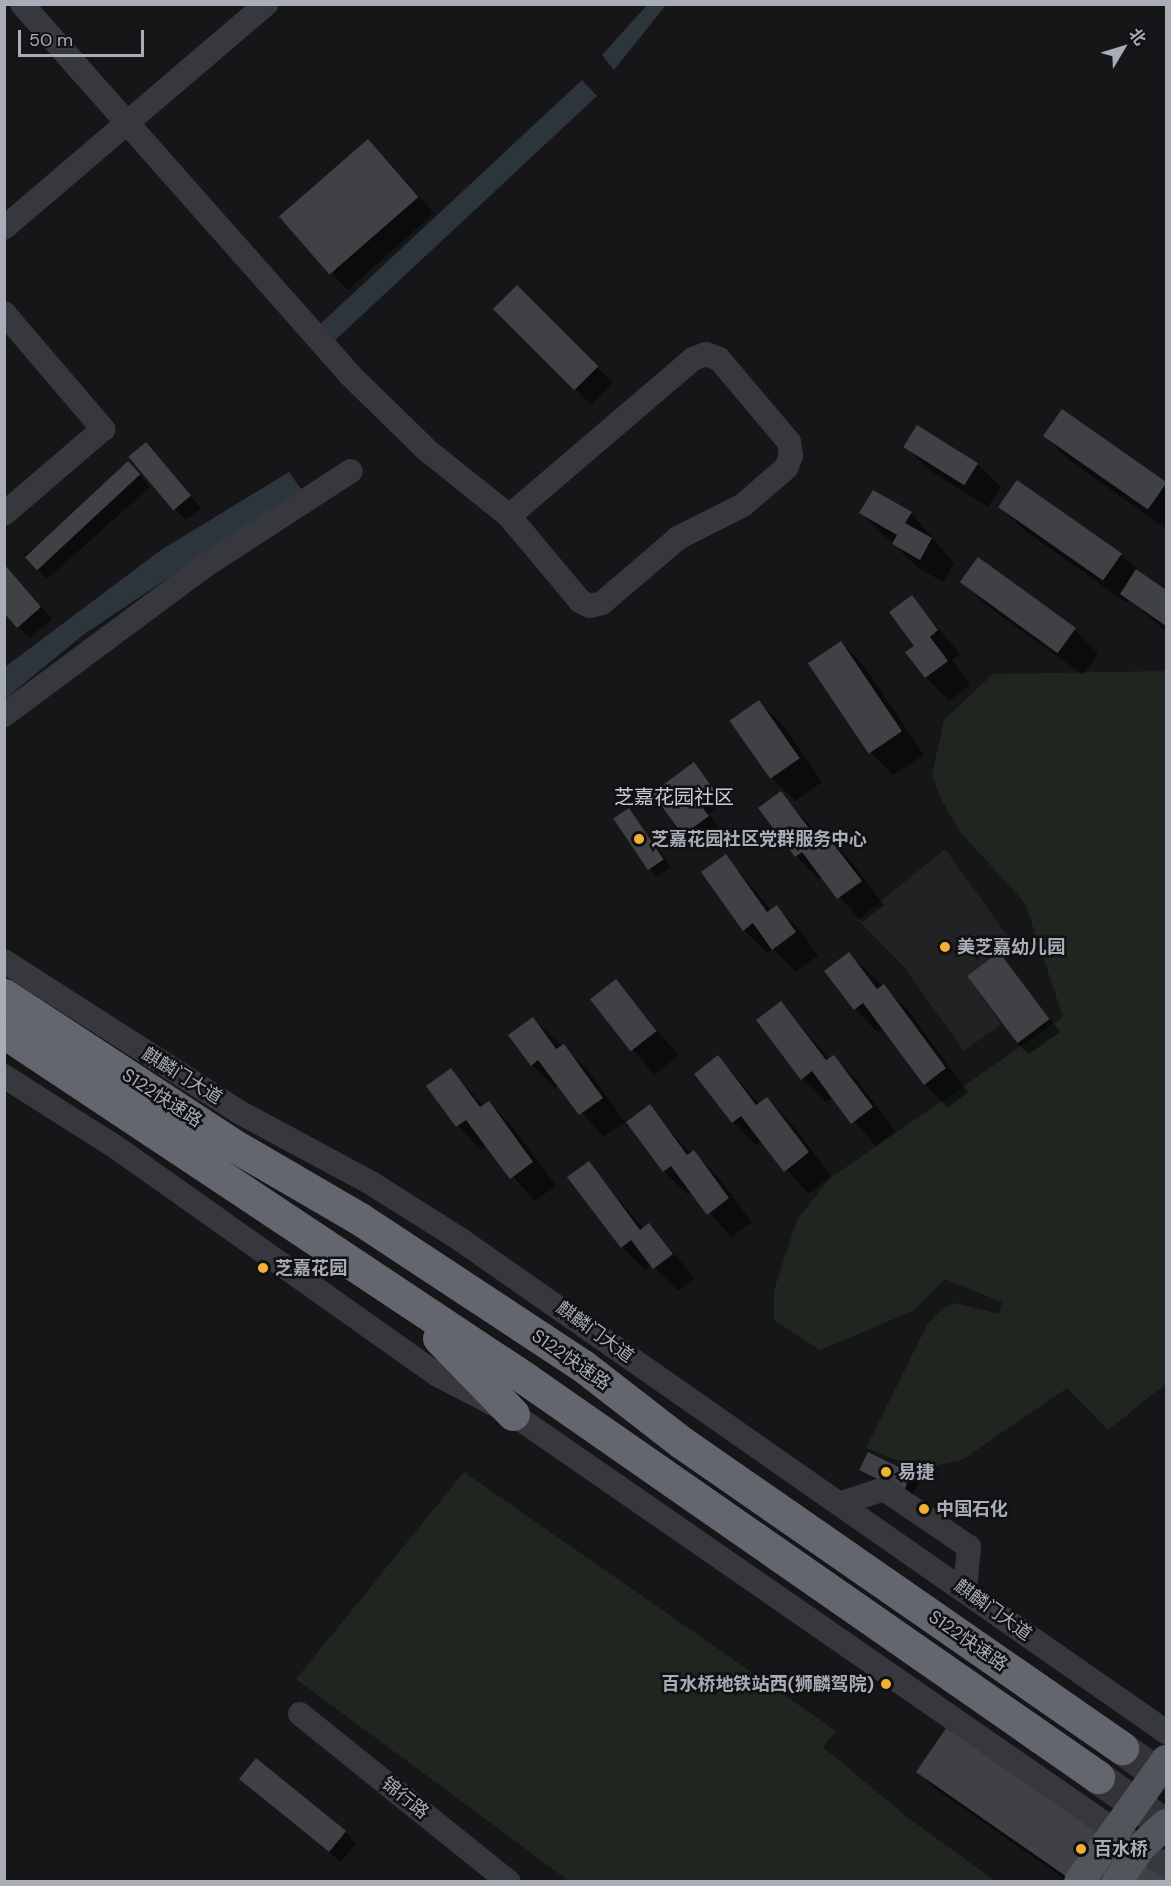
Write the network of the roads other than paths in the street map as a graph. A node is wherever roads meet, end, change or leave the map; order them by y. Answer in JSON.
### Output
{"nodes":[{"id":1,"x":22,"y":4,"type":"edge"},
{"id":2,"x":266,"y":4,"type":"edge"},
{"id":3,"x":127,"y":123,"type":"junction"},
{"id":4,"x":4,"y":228,"type":"edge"},
{"id":5,"x":4,"y":313,"type":"edge"},
{"id":6,"x":351,"y":471,"type":"dead end"},
{"id":7,"x":4,"y":514,"type":"edge"},
{"id":8,"x":509,"y":516,"type":"junction"},
{"id":9,"x":4,"y":714,"type":"edge"},
{"id":10,"x":4,"y":961,"type":"edge"},
{"id":11,"x":4,"y":995,"type":"edge"},
{"id":12,"x":4,"y":1032,"type":"edge"},
{"id":13,"x":4,"y":1076,"type":"edge"},
{"id":14,"x":225,"y":1158,"type":"junction"},
{"id":15,"x":394,"y":1291,"type":"junction"},
{"id":16,"x":513,"y":1414,"type":"junction"},
{"id":17,"x":842,"y":1503,"type":"junction"},
{"id":18,"x":965,"y":1589,"type":"junction"},
{"id":19,"x":300,"y":1714,"type":"dead end"},
{"id":20,"x":1167,"y":1732,"type":"edge"},
{"id":21,"x":1122,"y":1748,"type":"tunnel mouth"},
{"id":22,"x":1167,"y":1760,"type":"edge"},
{"id":23,"x":1098,"y":1778,"type":"tunnel mouth"},
{"id":24,"x":1167,"y":1824,"type":"edge"},
{"id":25,"x":1113,"y":1829,"type":"junction"},
{"id":26,"x":1140,"y":1848,"type":"junction"},
{"id":27,"x":1167,"y":1866,"type":"edge"},
{"id":28,"x":510,"y":1881,"type":"edge"},
{"id":29,"x":1079,"y":1881,"type":"edge"},
{"id":30,"x":1117,"y":1881,"type":"edge"}],
"edges":[{"from":1,"to":3,"type":"street"},
{"from":2,"to":3,"type":"street"},
{"from":3,"to":4,"type":"street"},
{"from":3,"to":8,"type":"street"},
{"from":5,"to":7,"type":"street"},
{"from":6,"to":9,"type":"street"},
{"from":8,"to":8,"type":"street"},
{"from":10,"to":17,"type":"street","name":"麒麟门大道"},
{"from":11,"to":14,"type":"highway","name":"S122快速路"},
{"from":12,"to":14,"type":"highway","name":"S122快速路"},
{"from":13,"to":16,"type":"street"},
{"from":14,"to":15,"type":"highway","name":"S122快速路"},
{"from":14,"to":21,"type":"highway","name":"S122快速路"},
{"from":15,"to":16,"type":"highway"},
{"from":15,"to":23,"type":"highway","name":"S122快速路"},
{"from":16,"to":25,"type":"street"},
{"from":17,"to":18,"type":"street","name":"麒麟门大道"},
{"from":17,"to":18,"type":"street"},
{"from":18,"to":20,"type":"street","name":"麒麟门大道"},
{"from":19,"to":28,"type":"street","name":"锦行路"},
{"from":22,"to":25,"type":"main road"},
{"from":24,"to":26,"type":"main road"},
{"from":25,"to":26,"type":"street"},
{"from":25,"to":29,"type":"main road"},
{"from":26,"to":27,"type":"street"},
{"from":26,"to":30,"type":"main road"}]}
